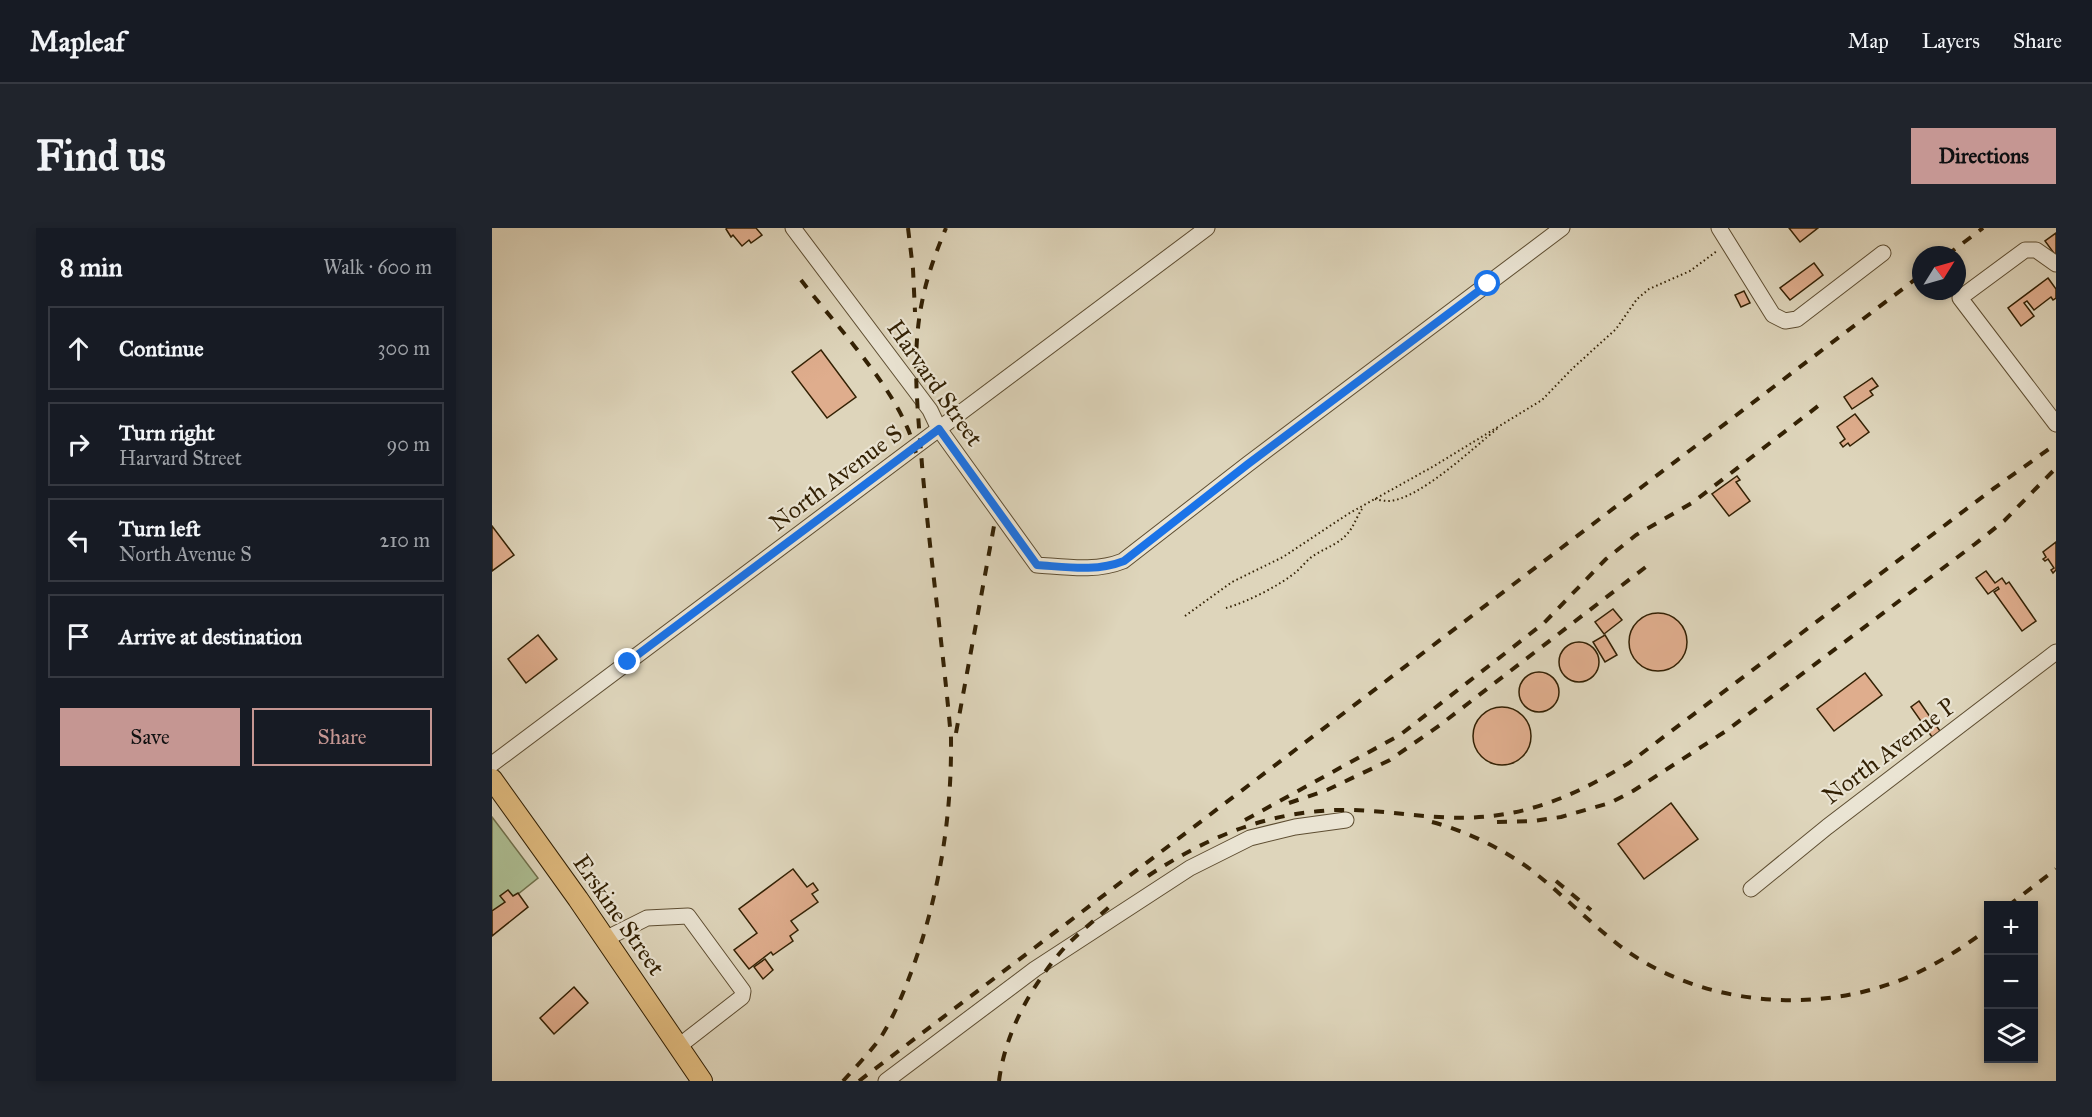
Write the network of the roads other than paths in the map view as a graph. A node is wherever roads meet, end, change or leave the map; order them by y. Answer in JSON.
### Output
{"nodes":[{"id":1,"x":793,"y":228,"type":"edge"},
{"id":2,"x":1207,"y":228,"type":"edge"},
{"id":3,"x":1562,"y":228,"type":"edge"},
{"id":4,"x":1719,"y":228,"type":"edge"},
{"id":5,"x":1883,"y":253,"type":"dead end"},
{"id":6,"x":2056,"y":264,"type":"edge"},
{"id":7,"x":2054,"y":418,"type":"edge"},
{"id":8,"x":939,"y":429,"type":"junction"},
{"id":9,"x":2056,"y":652,"type":"edge"},
{"id":10,"x":492,"y":764,"type":"edge"},
{"id":11,"x":492,"y":779,"type":"edge"},
{"id":12,"x":1346,"y":820,"type":"dead end"},
{"id":13,"x":1751,"y":889,"type":"dead end"},
{"id":14,"x":605,"y":939,"type":"junction"},
{"id":15,"x":679,"y":1046,"type":"junction"},
{"id":16,"x":702,"y":1081,"type":"edge"},
{"id":17,"x":886,"y":1081,"type":"edge"}],
"edges":[{"from":1,"to":8,"type":"street","name":"Harvard Street"},
{"from":2,"to":8,"type":"street","name":"North Avenue S"},
{"from":3,"to":8,"type":"street","name":"Harvard Street"},
{"from":4,"to":5,"type":"street"},
{"from":6,"to":7,"type":"street"},
{"from":8,"to":10,"type":"street","name":"North Avenue S"},
{"from":9,"to":13,"type":"street","name":"North Avenue P"},
{"from":11,"to":14,"type":"main road","name":"Erskine Street"},
{"from":12,"to":17,"type":"street"},
{"from":14,"to":15,"type":"main road","name":"Erskine Street"},
{"from":14,"to":15,"type":"street"},
{"from":15,"to":16,"type":"main road","name":"Erskine Street"}]}
